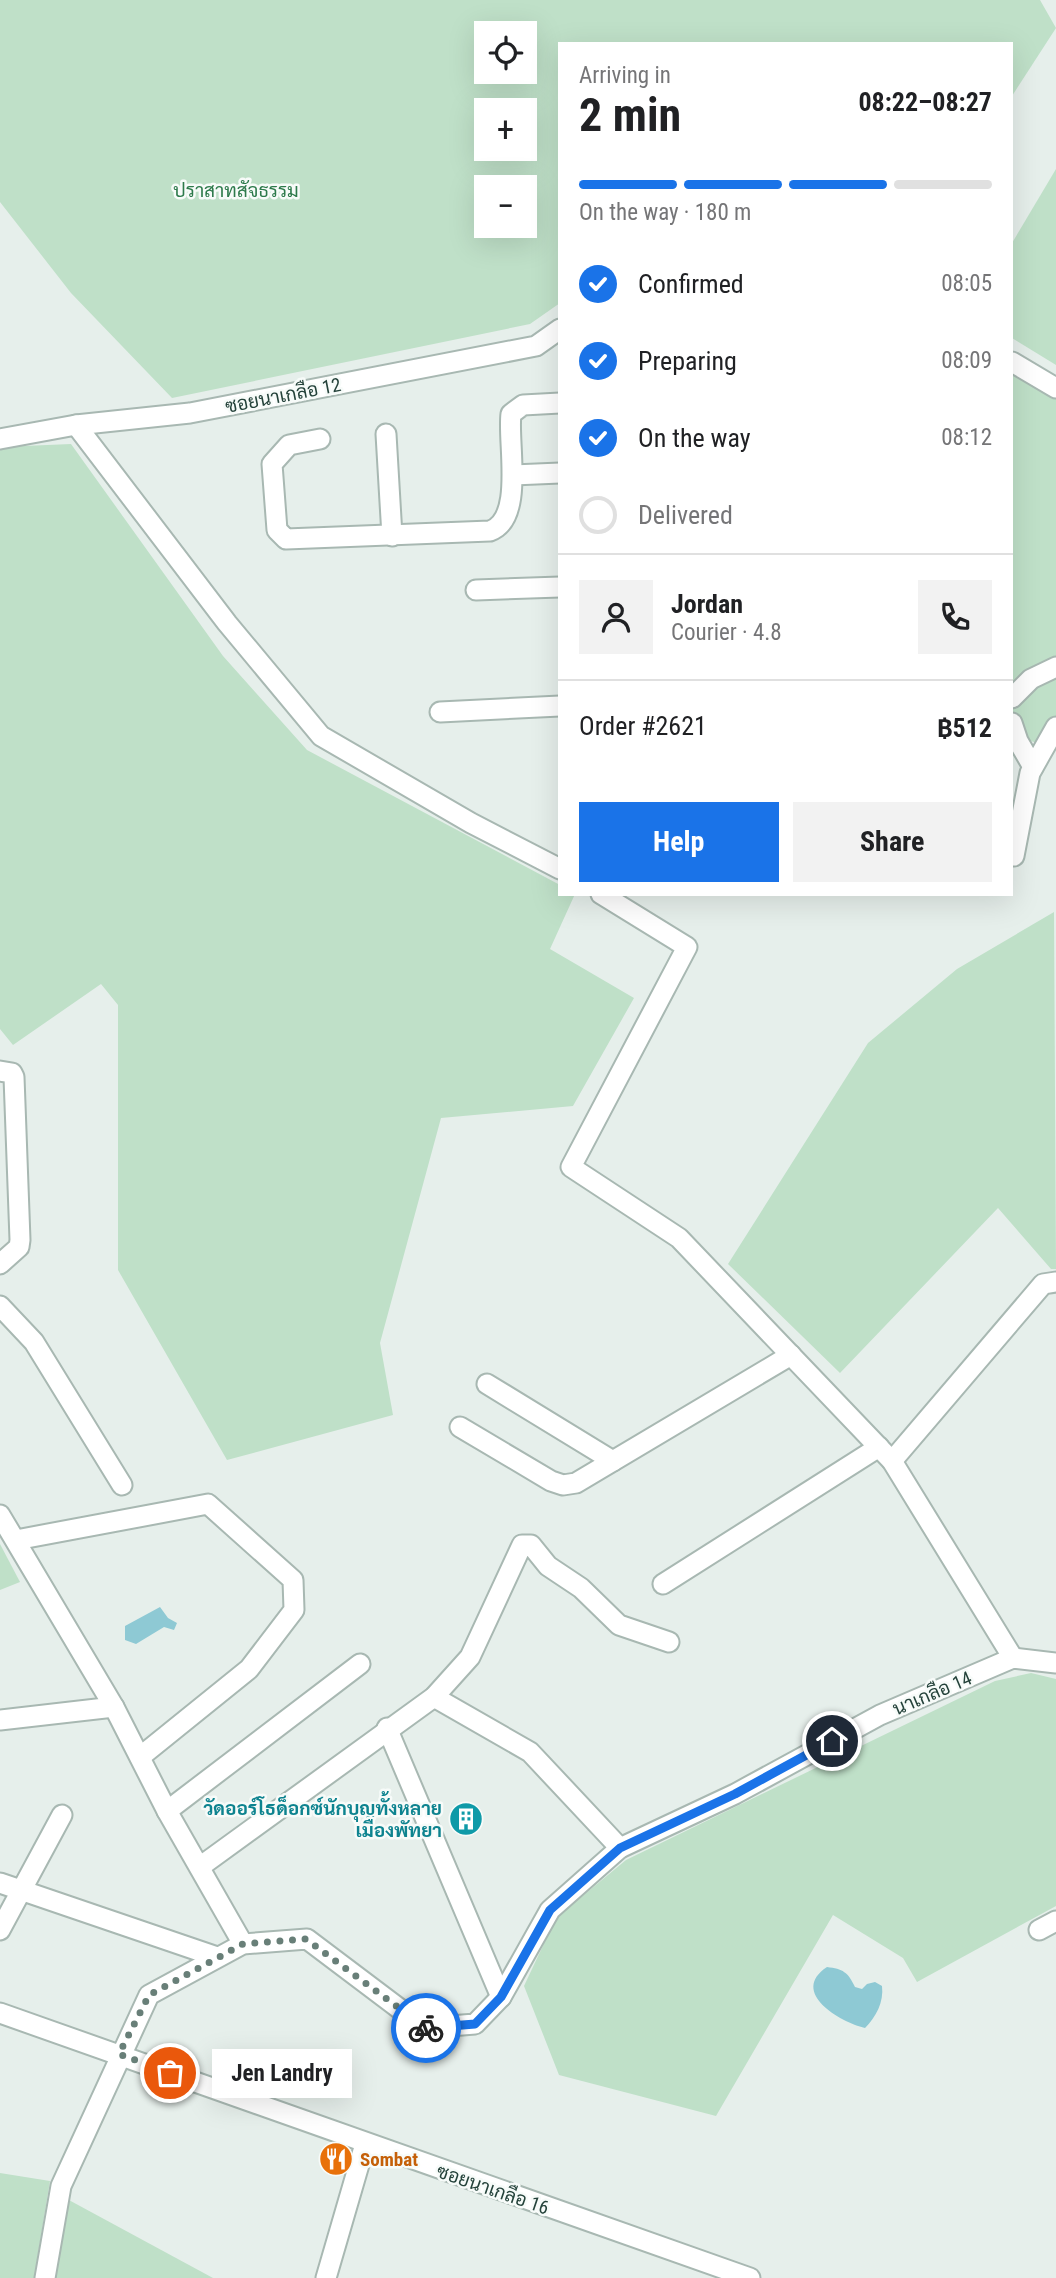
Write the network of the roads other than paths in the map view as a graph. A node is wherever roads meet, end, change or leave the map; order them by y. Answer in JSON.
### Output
{"nodes":[{"id":1,"x":558,"y":330,"type":"edge"},
{"id":2,"x":1013,"y":363,"type":"edge"},
{"id":3,"x":1056,"y":388,"type":"edge"},
{"id":4,"x":558,"y":403,"type":"edge"},
{"id":5,"x":76,"y":425,"type":"junction"},
{"id":6,"x":386,"y":434,"type":"dead end"},
{"id":7,"x":0,"y":439,"type":"edge"},
{"id":8,"x":320,"y":439,"type":"dead end"},
{"id":9,"x":558,"y":473,"type":"edge"},
{"id":10,"x":513,"y":475,"type":"junction"},
{"id":11,"x":392,"y":536,"type":"junction"},
{"id":12,"x":558,"y":587,"type":"edge"},
{"id":13,"x":476,"y":590,"type":"dead end"},
{"id":14,"x":1056,"y":667,"type":"edge"},
{"id":15,"x":1013,"y":697,"type":"edge"},
{"id":16,"x":558,"y":706,"type":"edge"},
{"id":17,"x":440,"y":712,"type":"dead end"},
{"id":18,"x":1013,"y":725,"type":"edge"},
{"id":19,"x":1056,"y":727,"type":"edge"},
{"id":20,"x":1033,"y":767,"type":"junction"},
{"id":21,"x":1014,"y":856,"type":"dead end"},
{"id":22,"x":558,"y":868,"type":"edge"},
{"id":23,"x":604,"y":896,"type":"edge"},
{"id":24,"x":0,"y":1071,"type":"edge"},
{"id":25,"x":0,"y":1264,"type":"edge"},
{"id":26,"x":1056,"y":1282,"type":"edge"},
{"id":27,"x":0,"y":1306,"type":"edge"},
{"id":28,"x":791,"y":1355,"type":"junction"},
{"id":29,"x":487,"y":1384,"type":"dead end"},
{"id":30,"x":460,"y":1427,"type":"dead end"},
{"id":31,"x":886,"y":1454,"type":"junction"},
{"id":32,"x":613,"y":1461,"type":"junction"},
{"id":33,"x":122,"y":1485,"type":"dead end"},
{"id":34,"x":0,"y":1515,"type":"edge"},
{"id":35,"x":16,"y":1540,"type":"junction"},
{"id":36,"x":663,"y":1584,"type":"dead end"},
{"id":37,"x":669,"y":1642,"type":"dead end"},
{"id":38,"x":1013,"y":1658,"type":"junction"},
{"id":39,"x":1056,"y":1663,"type":"edge"},
{"id":40,"x":360,"y":1664,"type":"dead end"},
{"id":41,"x":434,"y":1697,"type":"junction"},
{"id":42,"x":114,"y":1707,"type":"junction"},
{"id":43,"x":0,"y":1720,"type":"edge"},
{"id":44,"x":387,"y":1728,"type":"junction"},
{"id":45,"x":140,"y":1756,"type":"junction"},
{"id":46,"x":167,"y":1811,"type":"junction"},
{"id":47,"x":62,"y":1815,"type":"dead end"},
{"id":48,"x":620,"y":1848,"type":"junction"},
{"id":49,"x":201,"y":1866,"type":"junction"},
{"id":50,"x":0,"y":1884,"type":"edge"},
{"id":51,"x":22,"y":1891,"type":"junction"},
{"id":52,"x":0,"y":1930,"type":"edge"},
{"id":53,"x":243,"y":1944,"type":"junction"},
{"id":54,"x":217,"y":1957,"type":"junction"},
{"id":55,"x":501,"y":1997,"type":"junction"},
{"id":56,"x":0,"y":2013,"type":"edge"},
{"id":57,"x":119,"y":2054,"type":"junction"},
{"id":58,"x":365,"y":2144,"type":"junction"},
{"id":59,"x":45,"y":2278,"type":"edge"},
{"id":60,"x":326,"y":2278,"type":"edge"},
{"id":61,"x":750,"y":2278,"type":"edge"}],
"edges":[{"from":1,"to":5,"type":"street","name":"ซอยนาเกลือ 12"},
{"from":2,"to":3,"type":"street"},
{"from":4,"to":10,"type":"street"},
{"from":5,"to":7,"type":"street","name":"ซอยนาเกลือ 12"},
{"from":5,"to":22,"type":"street"},
{"from":6,"to":11,"type":"street"},
{"from":8,"to":11,"type":"street"},
{"from":9,"to":10,"type":"street"},
{"from":10,"to":11,"type":"street"},
{"from":12,"to":13,"type":"street"},
{"from":14,"to":15,"type":"street"},
{"from":16,"to":17,"type":"street"},
{"from":18,"to":20,"type":"street"},
{"from":19,"to":20,"type":"street"},
{"from":20,"to":21,"type":"street"},
{"from":23,"to":28,"type":"street"},
{"from":24,"to":25,"type":"street"},
{"from":26,"to":31,"type":"street"},
{"from":27,"to":33,"type":"street"},
{"from":28,"to":31,"type":"street"},
{"from":28,"to":32,"type":"street"},
{"from":29,"to":32,"type":"street"},
{"from":30,"to":32,"type":"street"},
{"from":31,"to":36,"type":"street"},
{"from":31,"to":38,"type":"street"},
{"from":34,"to":35,"type":"street"},
{"from":35,"to":42,"type":"street"},
{"from":35,"to":45,"type":"street"},
{"from":37,"to":41,"type":"street"},
{"from":38,"to":39,"type":"street","name":"นาเกลือ 14"},
{"from":38,"to":48,"type":"street","name":"นาเกลือ 14"},
{"from":40,"to":46,"type":"street"},
{"from":41,"to":44,"type":"street"},
{"from":41,"to":48,"type":"street"},
{"from":42,"to":43,"type":"street"},
{"from":42,"to":45,"type":"street"},
{"from":44,"to":49,"type":"street"},
{"from":44,"to":55,"type":"street"},
{"from":45,"to":46,"type":"street"},
{"from":46,"to":49,"type":"street"},
{"from":47,"to":51,"type":"street"},
{"from":48,"to":55,"type":"street","name":"นาเกลือ 14"},
{"from":49,"to":53,"type":"street"},
{"from":50,"to":51,"type":"street"},
{"from":51,"to":52,"type":"street"},
{"from":51,"to":54,"type":"street"},
{"from":53,"to":54,"type":"street","name":"นาเกลือ 14"},
{"from":53,"to":55,"type":"street","name":"นาเกลือ 14"},
{"from":54,"to":57,"type":"street","name":"นาเกลือ 14"},
{"from":56,"to":57,"type":"street","name":"ซอยนาเกลือ 16"},
{"from":57,"to":58,"type":"street","name":"ซอยนาเกลือ 16"},
{"from":57,"to":59,"type":"street","name":"นาเกลือ 14"},
{"from":58,"to":60,"type":"street"},
{"from":58,"to":61,"type":"street","name":"ซอยนาเกลือ 16"}]}
